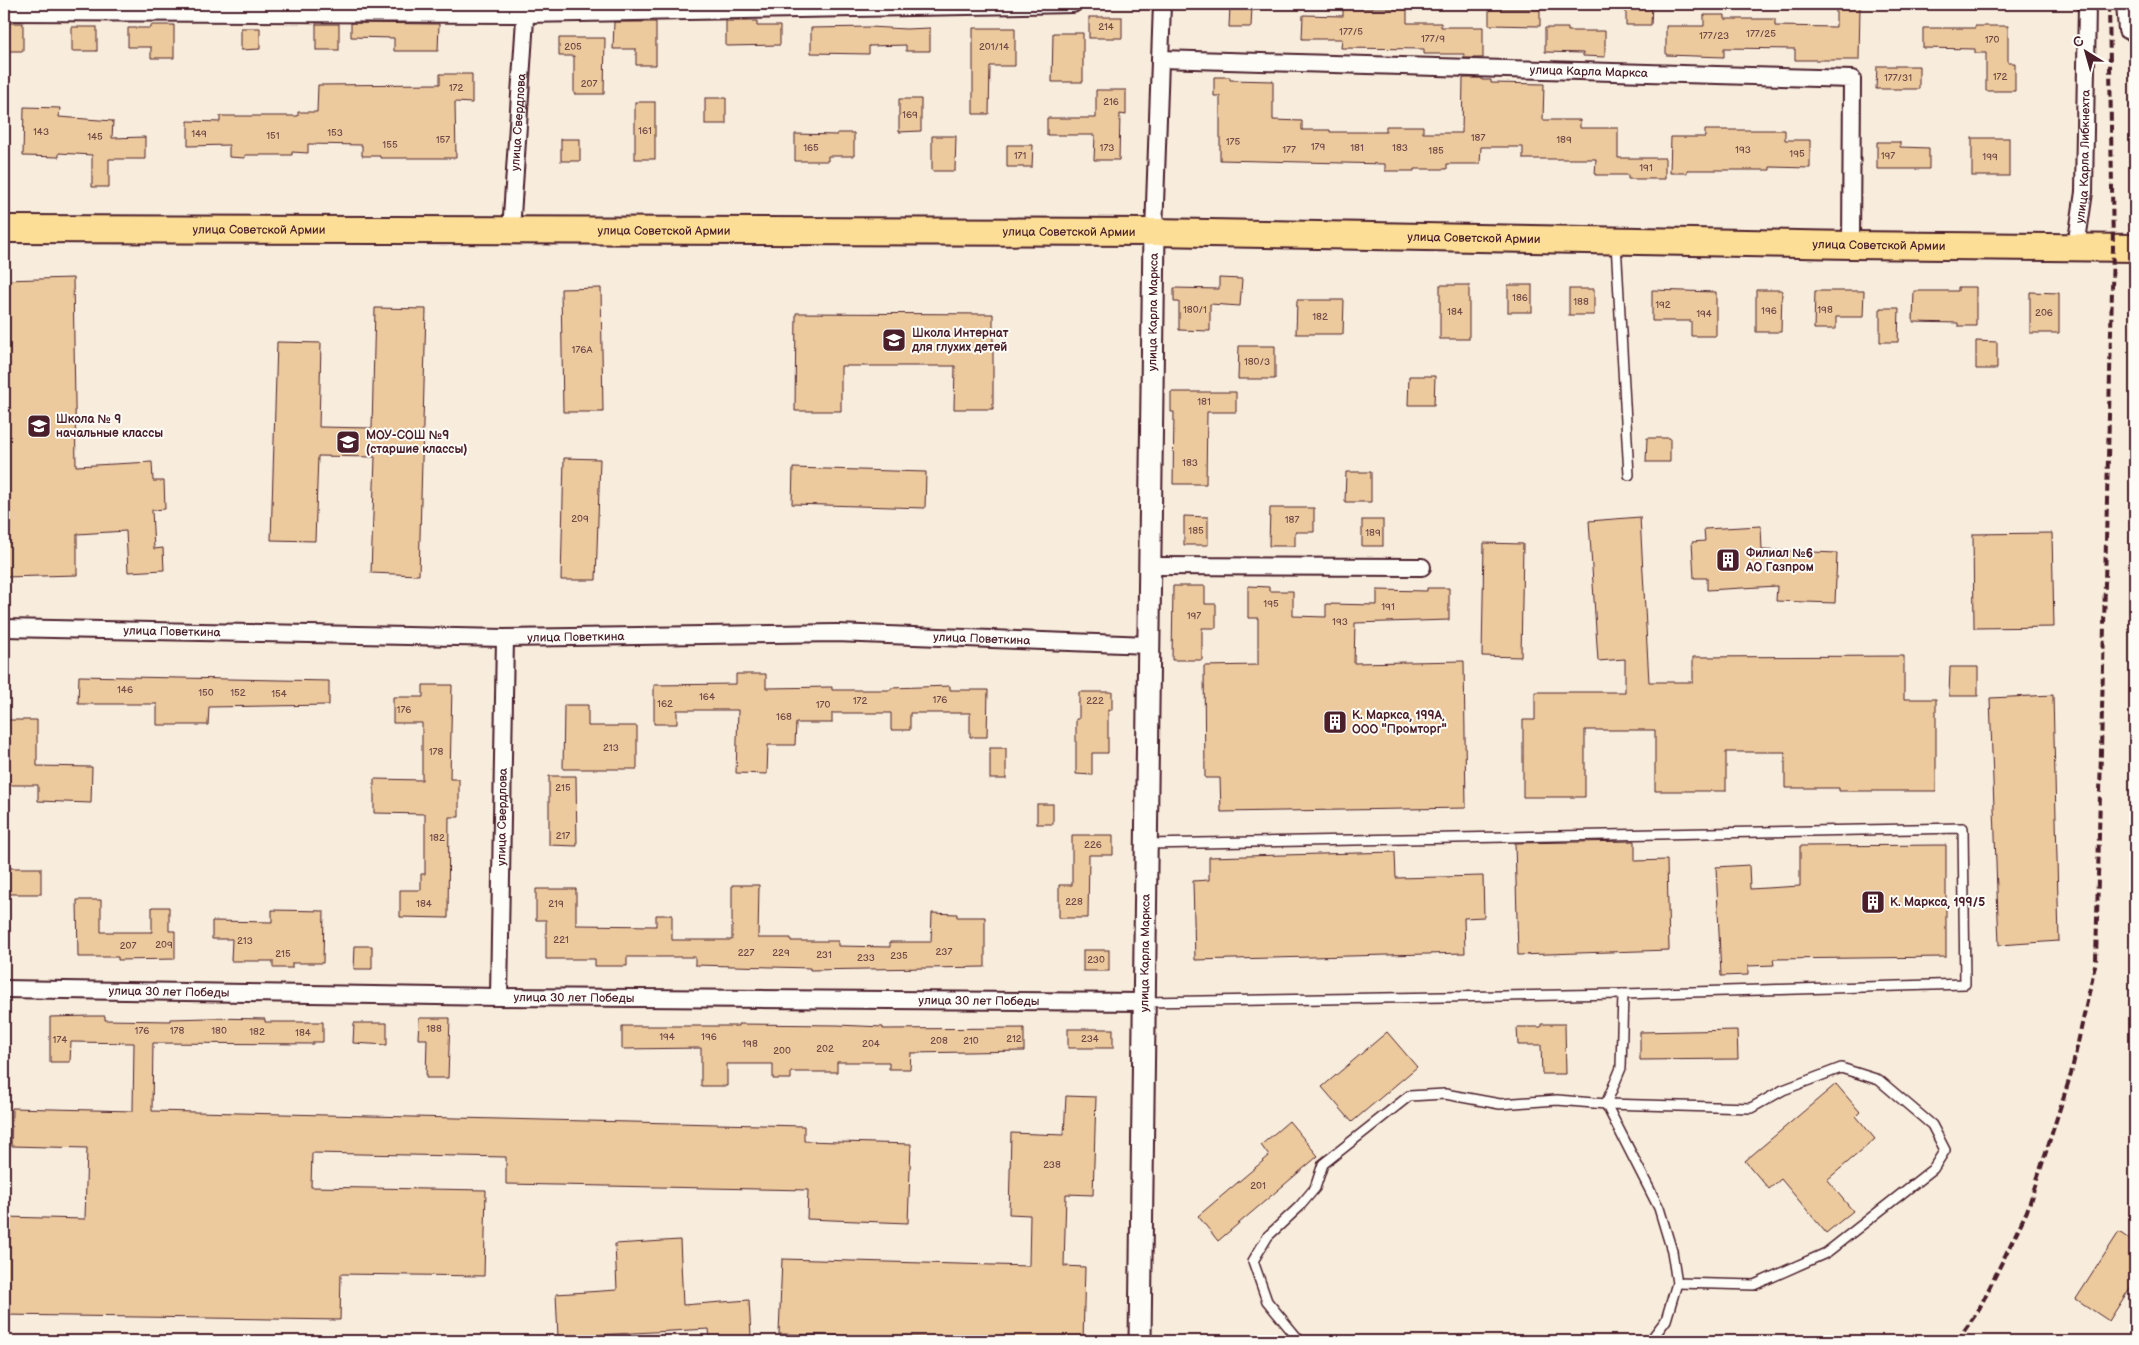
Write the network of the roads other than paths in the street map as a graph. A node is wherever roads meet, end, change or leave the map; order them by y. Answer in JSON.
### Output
{"nodes":[{"id":1,"x":1073,"y":4,"type":"edge"},
{"id":2,"x":1162,"y":4,"type":"edge"},
{"id":3,"x":2087,"y":4,"type":"edge"},
{"id":4,"x":2125,"y":4,"type":"edge"},
{"id":5,"x":526,"y":9,"type":"edge"},
{"id":6,"x":4,"y":12,"type":"edge"},
{"id":7,"x":2135,"y":32,"type":"edge"},
{"id":8,"x":1160,"y":59,"type":"junction"},
{"id":9,"x":4,"y":229,"type":"edge"},
{"id":10,"x":511,"y":230,"type":"junction"},
{"id":11,"x":1154,"y":232,"type":"junction"},
{"id":12,"x":1616,"y":240,"type":"junction"},
{"id":13,"x":1851,"y":245,"type":"junction"},
{"id":14,"x":2076,"y":247,"type":"junction"},
{"id":15,"x":2135,"y":248,"type":"edge"},
{"id":16,"x":1629,"y":475,"type":"dead end"},
{"id":17,"x":1150,"y":566,"type":"junction"},
{"id":18,"x":1422,"y":567,"type":"dead end"},
{"id":19,"x":4,"y":628,"type":"edge"},
{"id":20,"x":505,"y":638,"type":"junction"},
{"id":21,"x":1149,"y":646,"type":"junction"},
{"id":22,"x":1146,"y":844,"type":"junction"},
{"id":23,"x":4,"y":989,"type":"edge"},
{"id":24,"x":1624,"y":994,"type":"junction"},
{"id":25,"x":499,"y":997,"type":"junction"},
{"id":26,"x":1145,"y":1002,"type":"junction"},
{"id":27,"x":1606,"y":1104,"type":"junction"},
{"id":28,"x":1677,"y":1283,"type":"junction"},
{"id":29,"x":1140,"y":1341,"type":"edge"},
{"id":30,"x":1300,"y":1341,"type":"edge"},
{"id":31,"x":1650,"y":1341,"type":"edge"}],
"edges":[{"from":1,"to":5,"type":"street"},
{"from":2,"to":8,"type":"street","name":"улица Карла Маркса"},
{"from":3,"to":14,"type":"street","name":"улица Карла Либкнехта"},
{"from":4,"to":7,"type":"street"},
{"from":5,"to":6,"type":"street"},
{"from":5,"to":10,"type":"street","name":"улица Свердлова"},
{"from":8,"to":11,"type":"street","name":"улица Карла Маркса"},
{"from":8,"to":13,"type":"street","name":"улица Карла Маркса"},
{"from":9,"to":10,"type":"main road","name":"улица Советской Армии"},
{"from":10,"to":11,"type":"main road","name":"улица Советской Армии"},
{"from":11,"to":12,"type":"main road","name":"улица Советской Армии"},
{"from":11,"to":17,"type":"street","name":"улица Карла Маркса"},
{"from":12,"to":13,"type":"main road","name":"улица Советской Армии"},
{"from":12,"to":16,"type":"lane"},
{"from":13,"to":14,"type":"main road","name":"улица Советской Армии"},
{"from":14,"to":15,"type":"main road","name":"улица Советской Армии"},
{"from":17,"to":18,"type":"street"},
{"from":17,"to":21,"type":"street","name":"улица Карла Маркса"},
{"from":19,"to":20,"type":"street","name":"улица Поветкина"},
{"from":20,"to":21,"type":"street","name":"улица Поветкина"},
{"from":20,"to":25,"type":"street","name":"улица Свердлова"},
{"from":21,"to":22,"type":"street","name":"улица Карла Маркса"},
{"from":22,"to":24,"type":"lane"},
{"from":22,"to":26,"type":"street","name":"улица Карла Маркса"},
{"from":23,"to":25,"type":"street","name":"улица 30 лет Победы"},
{"from":24,"to":26,"type":"lane"},
{"from":24,"to":27,"type":"lane"},
{"from":25,"to":26,"type":"street","name":"улица 30 лет Победы"},
{"from":26,"to":29,"type":"street","name":"улица Карла Маркса"},
{"from":27,"to":28,"type":"lane"},
{"from":27,"to":28,"type":"lane"},
{"from":27,"to":30,"type":"lane"},
{"from":28,"to":31,"type":"lane"}]}
